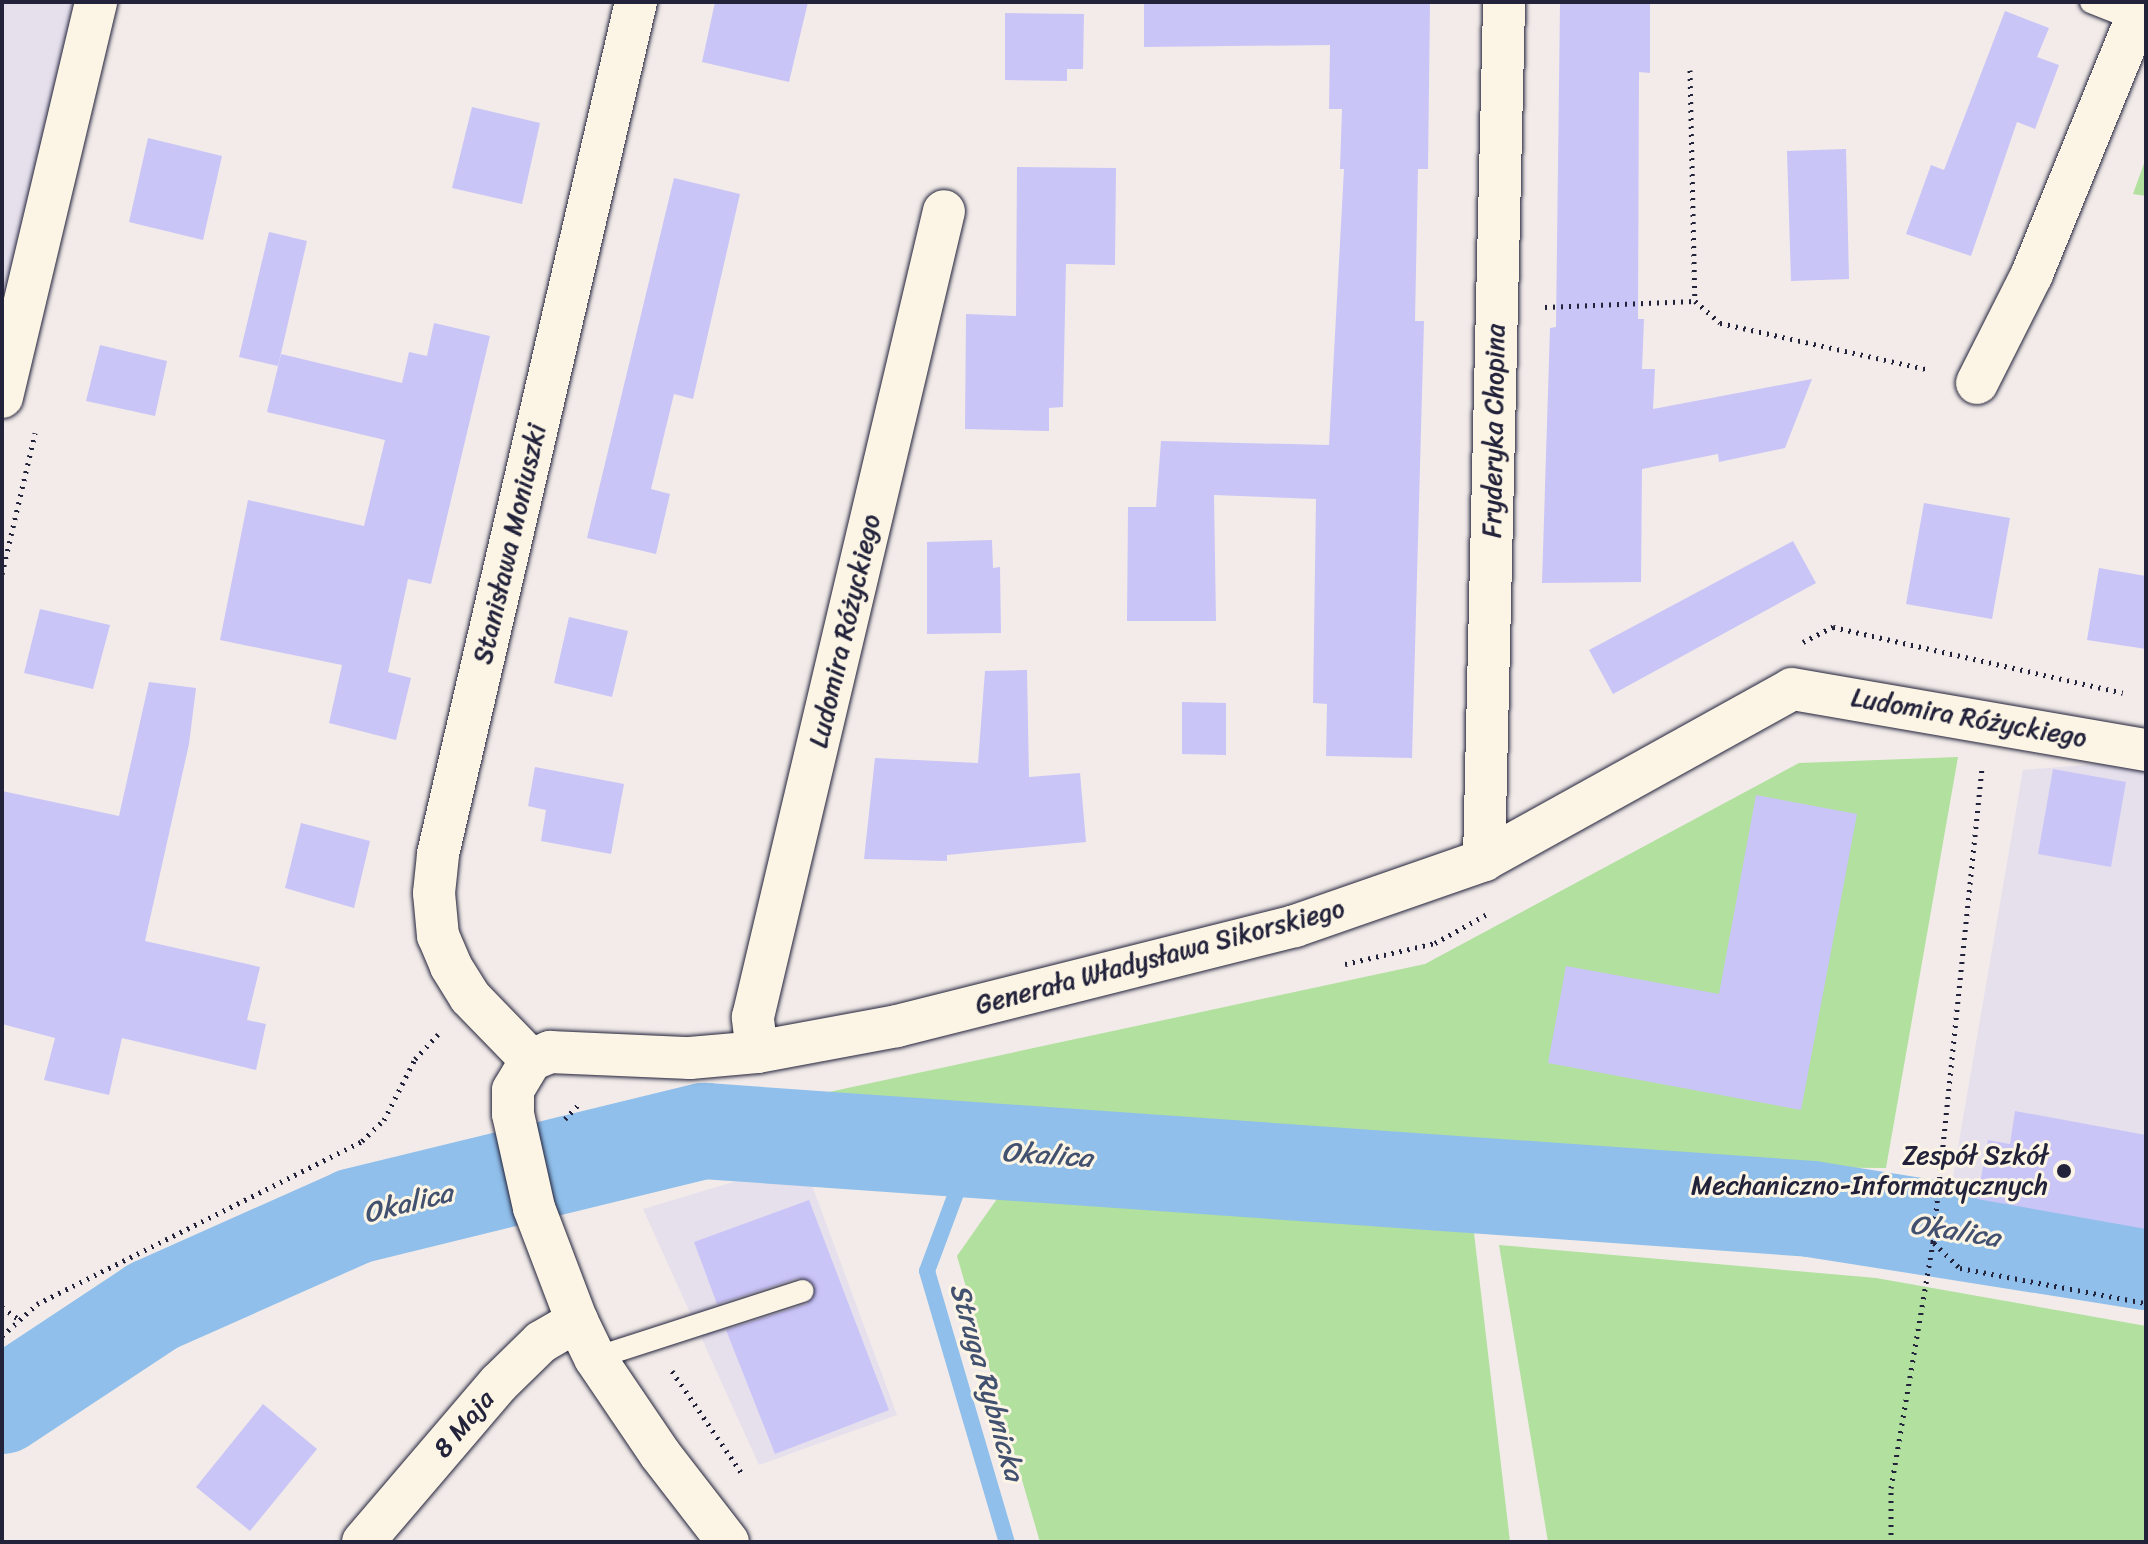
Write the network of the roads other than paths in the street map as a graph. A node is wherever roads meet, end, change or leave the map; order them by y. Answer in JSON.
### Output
{"nodes":[{"id":1,"x":96,"y":2,"type":"edge"},
{"id":2,"x":636,"y":2,"type":"edge"},
{"id":3,"x":1504,"y":2,"type":"edge"},
{"id":4,"x":2091,"y":2,"type":"edge"},
{"id":5,"x":2140,"y":11,"type":"edge"},
{"id":6,"x":944,"y":211,"type":"dead end"},
{"id":7,"x":1977,"y":383,"type":"road end"},
{"id":8,"x":2,"y":397,"type":"edge"},
{"id":9,"x":1791,"y":669,"type":"joint"},
{"id":10,"x":2146,"y":750,"type":"edge"},
{"id":11,"x":1484,"y":860,"type":"junction"},
{"id":12,"x":757,"y":1052,"type":"junction"},
{"id":13,"x":531,"y":1060,"type":"junction"},
{"id":14,"x":802,"y":1291,"type":"dead end"},
{"id":15,"x":577,"y":1321,"type":"junction"},
{"id":16,"x":595,"y":1358,"type":"junction"},
{"id":17,"x":363,"y":1542,"type":"edge"},
{"id":18,"x":728,"y":1542,"type":"edge"}],
"edges":[{"from":1,"to":8,"type":"street"},
{"from":2,"to":13,"type":"street","name":"Stanisława Moniuszki"},
{"from":3,"to":11,"type":"street","name":"Fryderyka Chopina"},
{"from":4,"to":5,"type":"lane"},
{"from":5,"to":7,"type":"street"},
{"from":6,"to":12,"type":"street","name":"Ludomira Różyckiego"},
{"from":9,"to":10,"type":"street","name":"Ludomira Różyckiego"},
{"from":9,"to":11,"type":"street","name":"Generała Władysława Sikorskiego"},
{"from":11,"to":12,"type":"street","name":"Generała Władysława Sikorskiego"},
{"from":12,"to":13,"type":"street","name":"Generała Władysława Sikorskiego"},
{"from":13,"to":15,"type":"street"},
{"from":14,"to":16,"type":"lane"},
{"from":15,"to":16,"type":"street"},
{"from":15,"to":17,"type":"street","name":"8 Maja"},
{"from":16,"to":18,"type":"street"}]}
